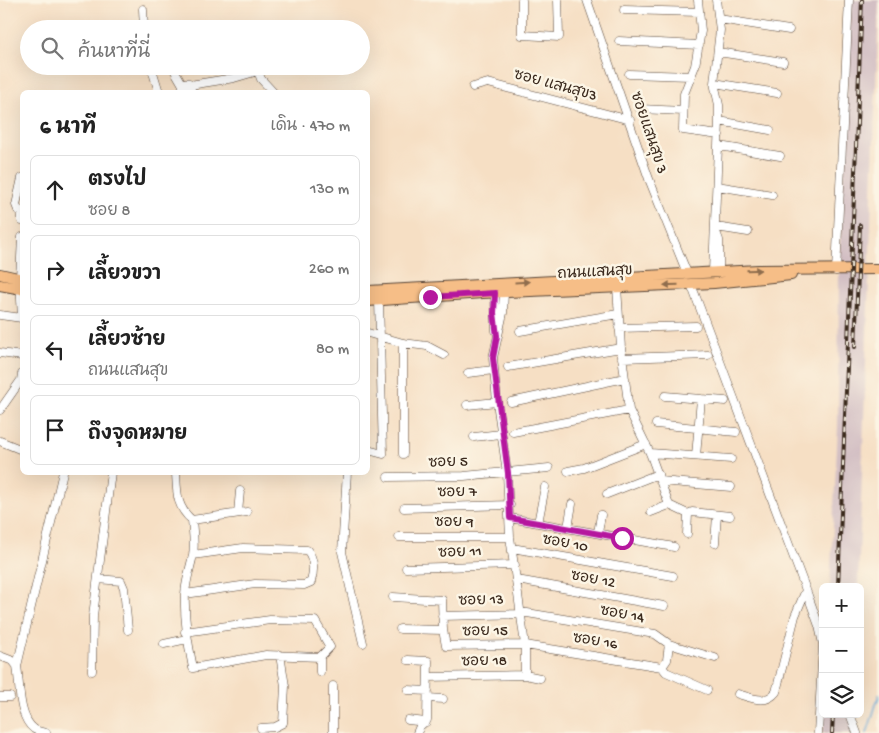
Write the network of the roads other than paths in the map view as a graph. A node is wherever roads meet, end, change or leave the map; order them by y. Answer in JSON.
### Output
{"nodes":[{"id":1,"x":522,"y":0,"type":"edge"},
{"id":2,"x":558,"y":0,"type":"edge"},
{"id":3,"x":587,"y":0,"type":"edge"},
{"id":4,"x":698,"y":0,"type":"edge"},
{"id":5,"x":716,"y":0,"type":"edge"},
{"id":6,"x":850,"y":0,"type":"edge"},
{"id":7,"x":142,"y":9,"type":"dead end"},
{"id":8,"x":624,"y":10,"type":"dead end"},
{"id":9,"x":699,"y":12,"type":"junction"},
{"id":10,"x":143,"y":20,"type":"edge"},
{"id":11,"x":719,"y":20,"type":"junction"},
{"id":12,"x":789,"y":30,"type":"dead end"},
{"id":13,"x":619,"y":41,"type":"dead end"},
{"id":14,"x":699,"y":45,"type":"junction"},
{"id":15,"x":718,"y":52,"type":"junction"},
{"id":16,"x":783,"y":62,"type":"dead end"},
{"id":17,"x":629,"y":74,"type":"dead end"},
{"id":18,"x":154,"y":75,"type":"edge"},
{"id":19,"x":178,"y":75,"type":"edge"},
{"id":20,"x":242,"y":75,"type":"edge"},
{"id":21,"x":259,"y":75,"type":"edge"},
{"id":22,"x":690,"y":76,"type":"junction"},
{"id":23,"x":714,"y":84,"type":"junction"},
{"id":24,"x":473,"y":87,"type":"dead end"},
{"id":25,"x":186,"y":88,"type":"edge"},
{"id":26,"x":158,"y":90,"type":"edge"},
{"id":27,"x":270,"y":90,"type":"edge"},
{"id":28,"x":776,"y":93,"type":"dead end"},
{"id":29,"x":640,"y":109,"type":"dead end"},
{"id":30,"x":683,"y":111,"type":"junction"},
{"id":31,"x":630,"y":120,"type":"junction"},
{"id":32,"x":719,"y":121,"type":"junction"},
{"id":33,"x":770,"y":130,"type":"dead end"},
{"id":34,"x":719,"y":135,"type":"junction"},
{"id":35,"x":719,"y":146,"type":"junction"},
{"id":36,"x":780,"y":156,"type":"dead end"},
{"id":37,"x":717,"y":186,"type":"junction"},
{"id":38,"x":20,"y":187,"type":"edge"},
{"id":39,"x":772,"y":195,"type":"dead end"},
{"id":40,"x":20,"y":210,"type":"edge"},
{"id":41,"x":716,"y":229,"type":"junction"},
{"id":42,"x":748,"y":232,"type":"dead end"},
{"id":43,"x":879,"y":269,"type":"edge"},
{"id":44,"x":836,"y":270,"type":"junction"},
{"id":45,"x":687,"y":273,"type":"junction"},
{"id":46,"x":0,"y":274,"type":"edge"},
{"id":47,"x":715,"y":276,"type":"junction"},
{"id":48,"x":20,"y":284,"type":"edge"},
{"id":49,"x":20,"y":284,"type":"edge"},
{"id":50,"x":692,"y":284,"type":"junction"},
{"id":51,"x":0,"y":285,"type":"edge"},
{"id":52,"x":617,"y":287,"type":"junction"},
{"id":53,"x":500,"y":292,"type":"junction"},
{"id":54,"x":378,"y":298,"type":"edge"},
{"id":55,"x":618,"y":314,"type":"junction"},
{"id":56,"x":0,"y":315,"type":"edge"},
{"id":57,"x":20,"y":318,"type":"edge"},
{"id":58,"x":696,"y":326,"type":"dead end"},
{"id":59,"x":619,"y":328,"type":"junction"},
{"id":60,"x":520,"y":331,"type":"dead end"},
{"id":61,"x":370,"y":333,"type":"edge"},
{"id":62,"x":381,"y":336,"type":"junction"},
{"id":63,"x":403,"y":343,"type":"junction"},
{"id":64,"x":621,"y":348,"type":"junction"},
{"id":65,"x":0,"y":353,"type":"edge"},
{"id":66,"x":444,"y":355,"type":"dead end"},
{"id":67,"x":708,"y":355,"type":"dead end"},
{"id":68,"x":20,"y":356,"type":"edge"},
{"id":69,"x":622,"y":358,"type":"junction"},
{"id":70,"x":508,"y":367,"type":"dead end"},
{"id":71,"x":494,"y":370,"type":"junction"},
{"id":72,"x":468,"y":373,"type":"dead end"},
{"id":73,"x":625,"y":378,"type":"junction"},
{"id":74,"x":20,"y":381,"type":"edge"},
{"id":75,"x":665,"y":396,"type":"dead end"},
{"id":76,"x":701,"y":399,"type":"junction"},
{"id":77,"x":725,"y":401,"type":"dead end"},
{"id":78,"x":497,"y":402,"type":"junction"},
{"id":79,"x":511,"y":402,"type":"dead end"},
{"id":80,"x":467,"y":405,"type":"dead end"},
{"id":81,"x":0,"y":410,"type":"edge"},
{"id":82,"x":629,"y":410,"type":"junction"},
{"id":83,"x":656,"y":424,"type":"dead end"},
{"id":84,"x":699,"y":428,"type":"junction"},
{"id":85,"x":513,"y":432,"type":"dead end"},
{"id":86,"x":736,"y":432,"type":"dead end"},
{"id":87,"x":502,"y":434,"type":"junction"},
{"id":88,"x":474,"y":437,"type":"dead end"},
{"id":89,"x":0,"y":441,"type":"edge"},
{"id":90,"x":646,"y":444,"type":"junction"},
{"id":91,"x":20,"y":449,"type":"edge"},
{"id":92,"x":370,"y":451,"type":"edge"},
{"id":93,"x":650,"y":453,"type":"junction"},
{"id":94,"x":403,"y":454,"type":"dead end"},
{"id":95,"x":696,"y":456,"type":"junction"},
{"id":96,"x":731,"y":459,"type":"dead end"},
{"id":97,"x":549,"y":468,"type":"dead end"},
{"id":98,"x":568,"y":471,"type":"dead end"},
{"id":99,"x":508,"y":473,"type":"junction"},
{"id":100,"x":62,"y":475,"type":"edge"},
{"id":101,"x":111,"y":475,"type":"edge"},
{"id":102,"x":176,"y":475,"type":"edge"},
{"id":103,"x":347,"y":475,"type":"edge"},
{"id":104,"x":388,"y":476,"type":"dead end"},
{"id":105,"x":659,"y":478,"type":"junction"},
{"id":106,"x":545,"y":487,"type":"dead end"},
{"id":107,"x":731,"y":487,"type":"dead end"},
{"id":108,"x":240,"y":491,"type":"dead end"},
{"id":109,"x":606,"y":494,"type":"dead end"},
{"id":110,"x":572,"y":504,"type":"dead end"},
{"id":111,"x":510,"y":505,"type":"junction"},
{"id":112,"x":669,"y":505,"type":"junction"},
{"id":113,"x":404,"y":508,"type":"dead end"},
{"id":114,"x":247,"y":512,"type":"dead end"},
{"id":115,"x":651,"y":512,"type":"dead end"},
{"id":116,"x":238,"y":513,"type":"junction"},
{"id":117,"x":688,"y":514,"type":"junction"},
{"id":118,"x":717,"y":514,"type":"junction"},
{"id":119,"x":602,"y":515,"type":"dead end"},
{"id":120,"x":730,"y":516,"type":"dead end"},
{"id":121,"x":510,"y":518,"type":"junction"},
{"id":122,"x":192,"y":520,"type":"junction"},
{"id":123,"x":538,"y":523,"type":"junction"},
{"id":124,"x":568,"y":528,"type":"junction"},
{"id":125,"x":598,"y":533,"type":"junction"},
{"id":126,"x":687,"y":534,"type":"dead end"},
{"id":127,"x":510,"y":536,"type":"junction"},
{"id":128,"x":399,"y":537,"type":"dead end"},
{"id":129,"x":715,"y":543,"type":"dead end"},
{"id":130,"x":674,"y":547,"type":"dead end"},
{"id":131,"x":512,"y":548,"type":"junction"},
{"id":132,"x":193,"y":555,"type":"junction"},
{"id":133,"x":515,"y":565,"type":"junction"},
{"id":134,"x":406,"y":568,"type":"dead end"},
{"id":135,"x":673,"y":576,"type":"dead end"},
{"id":136,"x":98,"y":579,"type":"junction"},
{"id":137,"x":517,"y":580,"type":"junction"},
{"id":138,"x":806,"y":590,"type":"junction"},
{"id":139,"x":185,"y":594,"type":"junction"},
{"id":140,"x":393,"y":597,"type":"dead end"},
{"id":141,"x":664,"y":606,"type":"dead end"},
{"id":142,"x":521,"y":613,"type":"junction"},
{"id":143,"x":442,"y":616,"type":"junction"},
{"id":144,"x":819,"y":628,"type":"edge"},
{"id":145,"x":400,"y":629,"type":"dead end"},
{"id":146,"x":128,"y":630,"type":"dead end"},
{"id":147,"x":442,"y":630,"type":"junction"},
{"id":148,"x":186,"y":635,"type":"junction"},
{"id":149,"x":363,"y":643,"type":"dead end"},
{"id":150,"x":164,"y":644,"type":"dead end"},
{"id":151,"x":525,"y":644,"type":"junction"},
{"id":152,"x":669,"y":644,"type":"junction"},
{"id":153,"x":446,"y":646,"type":"joint"},
{"id":154,"x":280,"y":655,"type":"junction"},
{"id":155,"x":0,"y":656,"type":"edge"},
{"id":156,"x":320,"y":657,"type":"junction"},
{"id":157,"x":715,"y":658,"type":"dead end"},
{"id":158,"x":408,"y":660,"type":"dead end"},
{"id":159,"x":17,"y":666,"type":"junction"},
{"id":160,"x":662,"y":667,"type":"junction"},
{"id":161,"x":92,"y":671,"type":"dead end"},
{"id":162,"x":320,"y":672,"type":"dead end"},
{"id":163,"x":821,"y":673,"type":"edge"},
{"id":164,"x":525,"y":675,"type":"junction"},
{"id":165,"x":428,"y":677,"type":"junction"},
{"id":166,"x":540,"y":678,"type":"dead end"},
{"id":167,"x":333,"y":686,"type":"dead end"},
{"id":168,"x":408,"y":690,"type":"dead end"},
{"id":169,"x":707,"y":690,"type":"dead end"},
{"id":170,"x":428,"y":694,"type":"junction"},
{"id":171,"x":738,"y":694,"type":"dead end"},
{"id":172,"x":0,"y":696,"type":"edge"},
{"id":173,"x":10,"y":697,"type":"dead end"},
{"id":174,"x":443,"y":699,"type":"dead end"},
{"id":175,"x":851,"y":718,"type":"edge"},
{"id":176,"x":408,"y":720,"type":"dead end"},
{"id":177,"x":426,"y":722,"type":"junction"},
{"id":178,"x":261,"y":728,"type":"dead end"},
{"id":179,"x":46,"y":733,"type":"edge"},
{"id":180,"x":333,"y":733,"type":"edge"},
{"id":181,"x":417,"y":733,"type":"edge"},
{"id":182,"x":818,"y":733,"type":"edge"},
{"id":183,"x":857,"y":733,"type":"edge"}],
"edges":[{"from":1,"to":2,"type":"street"},
{"from":3,"to":31,"type":"street","name":"ซอยแสนสุข 3"},
{"from":4,"to":9,"type":"street"},
{"from":5,"to":11,"type":"street"},
{"from":6,"to":44,"type":"street"},
{"from":7,"to":10,"type":"street"},
{"from":8,"to":9,"type":"street"},
{"from":9,"to":14,"type":"street"},
{"from":11,"to":12,"type":"street"},
{"from":11,"to":15,"type":"street"},
{"from":13,"to":14,"type":"street"},
{"from":14,"to":22,"type":"street"},
{"from":15,"to":16,"type":"street"},
{"from":15,"to":23,"type":"street"},
{"from":17,"to":22,"type":"street"},
{"from":18,"to":26,"type":"street"},
{"from":19,"to":25,"type":"street"},
{"from":20,"to":25,"type":"street"},
{"from":21,"to":27,"type":"street"},
{"from":22,"to":30,"type":"street"},
{"from":23,"to":28,"type":"street"},
{"from":23,"to":32,"type":"street"},
{"from":24,"to":31,"type":"street","name":"ซอย แสนสุข3"},
{"from":29,"to":30,"type":"street"},
{"from":30,"to":34,"type":"street"},
{"from":31,"to":45,"type":"street","name":"ซอยแสนสุข 3"},
{"from":32,"to":33,"type":"street"},
{"from":32,"to":34,"type":"street"},
{"from":34,"to":35,"type":"street"},
{"from":35,"to":36,"type":"street"},
{"from":35,"to":37,"type":"street"},
{"from":37,"to":39,"type":"street"},
{"from":37,"to":41,"type":"street"},
{"from":38,"to":40,"type":"street"},
{"from":41,"to":42,"type":"street"},
{"from":41,"to":47,"type":"street"},
{"from":43,"to":44,"type":"main road","name":"ถนนแสนสุข"},
{"from":44,"to":47,"type":"main road","name":"ถนนแสนสุข"},
{"from":45,"to":47,"type":"main road","name":"ถนนแสนสุข"},
{"from":54,"to":45,"type":"main road","name":"ถนนแสนสุข","one_way":true},
{"from":46,"to":48,"type":"main road"},
{"from":47,"to":50,"type":"main road","name":"ถนนแสนสุข"},
{"from":49,"to":51,"type":"main road"},
{"from":50,"to":52,"type":"main road","name":"ถนนแสนสุข","one_way":true},
{"from":50,"to":138,"type":"street"},
{"from":52,"to":53,"type":"main road","name":"ถนนแสนสุข"},
{"from":52,"to":55,"type":"street"},
{"from":53,"to":54,"type":"main road","name":"ถนนแสนสุข"},
{"from":53,"to":71,"type":"street"},
{"from":54,"to":62,"type":"street"},
{"from":55,"to":59,"type":"street"},
{"from":55,"to":60,"type":"street"},
{"from":56,"to":57,"type":"street"},
{"from":58,"to":59,"type":"street"},
{"from":59,"to":64,"type":"street"},
{"from":61,"to":62,"type":"street"},
{"from":62,"to":63,"type":"street"},
{"from":62,"to":92,"type":"street"},
{"from":63,"to":66,"type":"street"},
{"from":63,"to":94,"type":"street"},
{"from":64,"to":69,"type":"street"},
{"from":64,"to":70,"type":"street"},
{"from":65,"to":68,"type":"street"},
{"from":67,"to":69,"type":"street"},
{"from":69,"to":73,"type":"street"},
{"from":71,"to":72,"type":"street"},
{"from":71,"to":78,"type":"street"},
{"from":73,"to":79,"type":"street"},
{"from":73,"to":82,"type":"street"},
{"from":74,"to":81,"type":"street"},
{"from":75,"to":76,"type":"street"},
{"from":76,"to":77,"type":"street"},
{"from":76,"to":84,"type":"street"},
{"from":78,"to":80,"type":"street"},
{"from":78,"to":87,"type":"street"},
{"from":82,"to":85,"type":"street"},
{"from":82,"to":90,"type":"street"},
{"from":83,"to":84,"type":"street"},
{"from":84,"to":86,"type":"street"},
{"from":84,"to":95,"type":"street"},
{"from":87,"to":88,"type":"street"},
{"from":87,"to":99,"type":"street"},
{"from":89,"to":91,"type":"street"},
{"from":90,"to":93,"type":"street"},
{"from":90,"to":98,"type":"street"},
{"from":93,"to":95,"type":"street"},
{"from":93,"to":105,"type":"street"},
{"from":95,"to":96,"type":"street"},
{"from":97,"to":99,"type":"street","name":"ซอย 5"},
{"from":99,"to":104,"type":"street","name":"ซอย 5"},
{"from":99,"to":111,"type":"street"},
{"from":100,"to":159,"type":"street"},
{"from":101,"to":136,"type":"street"},
{"from":102,"to":122,"type":"street"},
{"from":103,"to":149,"type":"street"},
{"from":105,"to":107,"type":"street"},
{"from":105,"to":109,"type":"street"},
{"from":105,"to":112,"type":"street"},
{"from":106,"to":123,"type":"street"},
{"from":108,"to":116,"type":"street"},
{"from":110,"to":124,"type":"street"},
{"from":111,"to":113,"type":"street","name":"ซอย 7"},
{"from":111,"to":121,"type":"street"},
{"from":112,"to":115,"type":"street"},
{"from":112,"to":117,"type":"street"},
{"from":114,"to":116,"type":"street"},
{"from":116,"to":122,"type":"street"},
{"from":117,"to":118,"type":"street"},
{"from":117,"to":126,"type":"street"},
{"from":118,"to":120,"type":"street"},
{"from":118,"to":129,"type":"street"},
{"from":119,"to":125,"type":"street"},
{"from":121,"to":123,"type":"street"},
{"from":121,"to":127,"type":"street"},
{"from":122,"to":132,"type":"street"},
{"from":123,"to":124,"type":"street"},
{"from":124,"to":125,"type":"street"},
{"from":125,"to":130,"type":"street"},
{"from":127,"to":128,"type":"street","name":"ซอย 9"},
{"from":127,"to":131,"type":"street"},
{"from":131,"to":133,"type":"street"},
{"from":131,"to":135,"type":"street","name":"ซอย 10"},
{"from":132,"to":139,"type":"street"},
{"from":132,"to":139,"type":"street"},
{"from":133,"to":134,"type":"street","name":"ซอย 11"},
{"from":133,"to":137,"type":"street"},
{"from":136,"to":146,"type":"street"},
{"from":136,"to":161,"type":"street"},
{"from":137,"to":141,"type":"street","name":"ซอย 12"},
{"from":137,"to":142,"type":"street"},
{"from":138,"to":144,"type":"street"},
{"from":138,"to":171,"type":"street"},
{"from":139,"to":148,"type":"street"},
{"from":140,"to":143,"type":"street","name":"ซอย 13"},
{"from":142,"to":143,"type":"street","name":"ซอย 13"},
{"from":142,"to":151,"type":"street"},
{"from":142,"to":152,"type":"street","name":"ซอย 14"},
{"from":143,"to":147,"type":"street","name":"ซอย 13"},
{"from":145,"to":147,"type":"street"},
{"from":147,"to":153,"type":"street","name":"ซอย 13"},
{"from":148,"to":150,"type":"street"},
{"from":148,"to":154,"type":"street"},
{"from":148,"to":156,"type":"street"},
{"from":151,"to":153,"type":"street","name":"ซอย 15"},
{"from":151,"to":160,"type":"street","name":"ซอย 16"},
{"from":151,"to":164,"type":"street"},
{"from":152,"to":157,"type":"street","name":"ซอย 14"},
{"from":152,"to":160,"type":"street"},
{"from":154,"to":156,"type":"street"},
{"from":154,"to":178,"type":"street"},
{"from":155,"to":159,"type":"street"},
{"from":156,"to":162,"type":"street"},
{"from":158,"to":165,"type":"street"},
{"from":159,"to":179,"type":"street"},
{"from":160,"to":169,"type":"street","name":"ซอย 16"},
{"from":163,"to":182,"type":"street"},
{"from":164,"to":165,"type":"street","name":"ซอย 18"},
{"from":164,"to":166,"type":"street","name":"ซอย 18"},
{"from":165,"to":170,"type":"street"},
{"from":167,"to":180,"type":"street"},
{"from":168,"to":170,"type":"street"},
{"from":170,"to":174,"type":"street"},
{"from":170,"to":177,"type":"street"},
{"from":172,"to":173,"type":"street"},
{"from":175,"to":183,"type":"street"},
{"from":176,"to":177,"type":"street"},
{"from":177,"to":181,"type":"street"}]}
